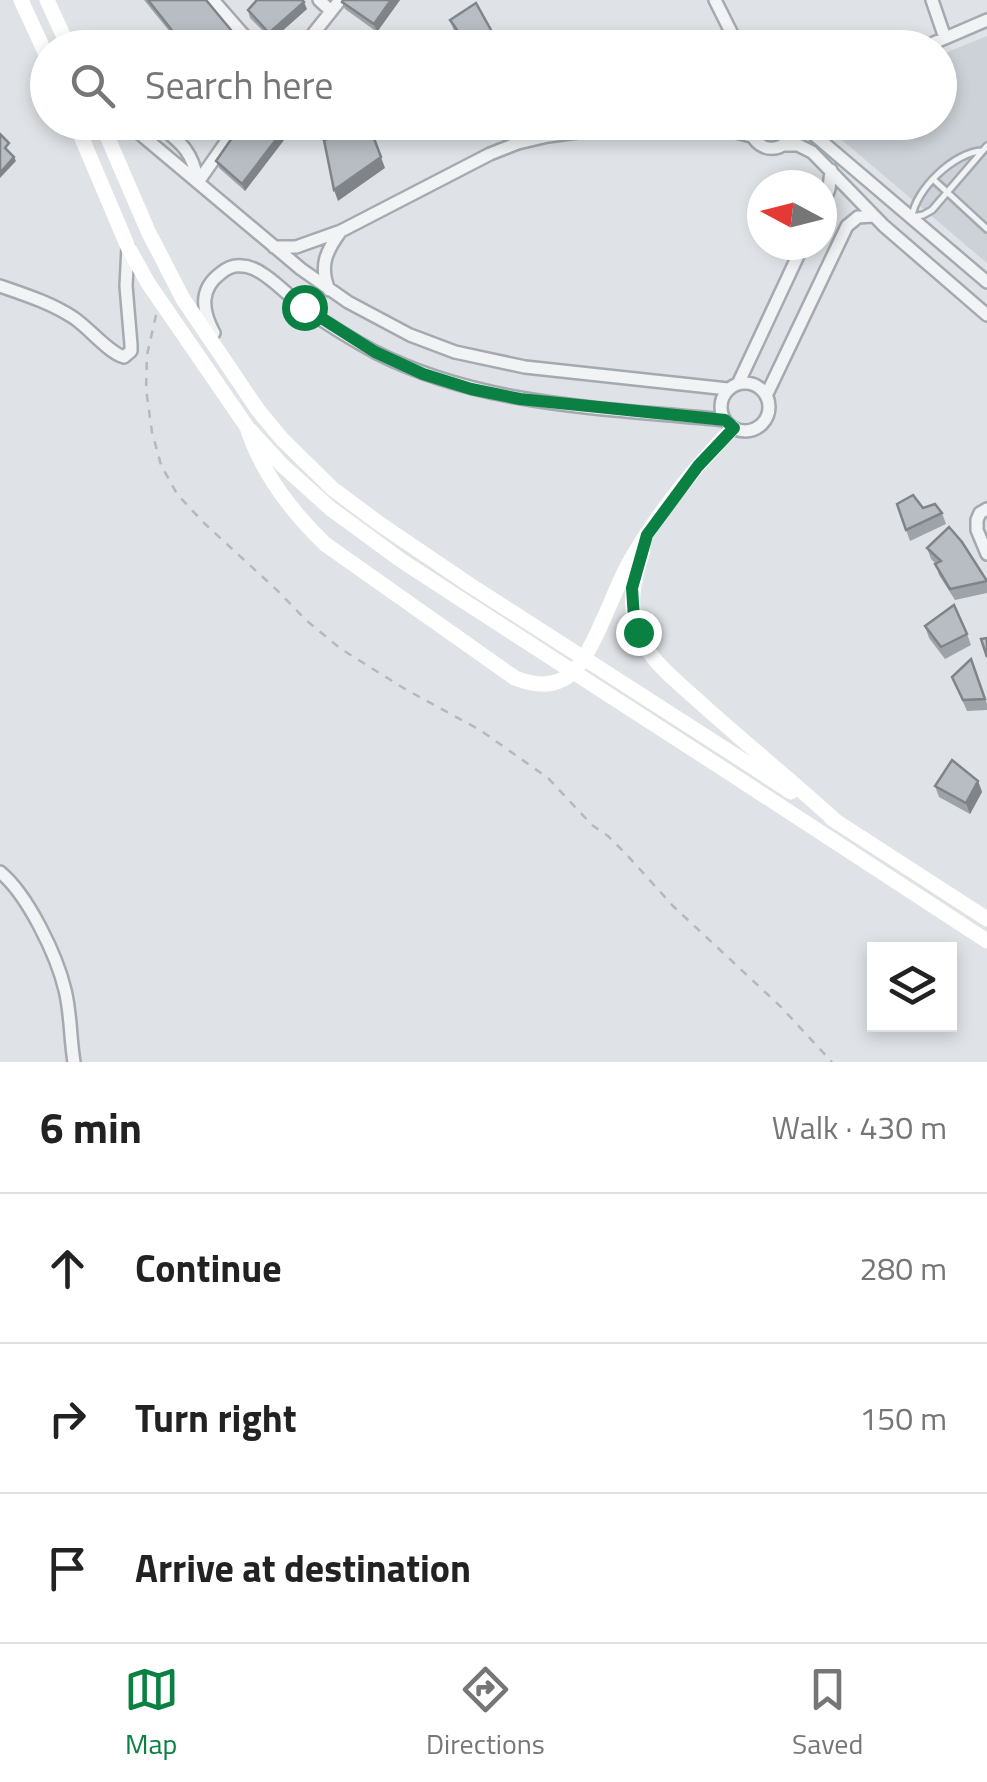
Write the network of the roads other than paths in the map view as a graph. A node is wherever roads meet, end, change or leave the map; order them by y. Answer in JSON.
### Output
{"nodes":[{"id":1,"x":21,"y":0,"type":"edge"},
{"id":2,"x":47,"y":0,"type":"edge"},
{"id":3,"x":214,"y":0,"type":"edge"},
{"id":4,"x":319,"y":0,"type":"edge"},
{"id":5,"x":340,"y":0,"type":"edge"},
{"id":6,"x":716,"y":0,"type":"edge"},
{"id":7,"x":932,"y":0,"type":"edge"},
{"id":8,"x":331,"y":11,"type":"junction"},
{"id":9,"x":987,"y":20,"type":"edge"},
{"id":10,"x":35,"y":30,"type":"edge"},
{"id":11,"x":61,"y":30,"type":"edge"},
{"id":12,"x":240,"y":30,"type":"edge"},
{"id":13,"x":316,"y":30,"type":"edge"},
{"id":14,"x":730,"y":30,"type":"edge"},
{"id":15,"x":942,"y":30,"type":"edge"},
{"id":16,"x":957,"y":33,"type":"edge"},
{"id":17,"x":83,"y":140,"type":"edge"},
{"id":18,"x":108,"y":140,"type":"edge"},
{"id":19,"x":148,"y":140,"type":"edge"},
{"id":20,"x":178,"y":140,"type":"edge"},
{"id":21,"x":227,"y":140,"type":"edge"},
{"id":22,"x":531,"y":140,"type":"edge"},
{"id":23,"x":757,"y":140,"type":"edge"},
{"id":24,"x":789,"y":140,"type":"edge"},
{"id":25,"x":819,"y":140,"type":"edge"},
{"id":26,"x":823,"y":140,"type":"edge"},
{"id":27,"x":783,"y":146,"type":"junction"},
{"id":28,"x":828,"y":147,"type":"junction"},
{"id":29,"x":984,"y":148,"type":"edge"},
{"id":30,"x":831,"y":170,"type":"edge"},
{"id":31,"x":837,"y":177,"type":"edge"},
{"id":32,"x":934,"y":180,"type":"junction"},
{"id":33,"x":198,"y":182,"type":"junction"},
{"id":34,"x":128,"y":188,"type":"junction"},
{"id":35,"x":945,"y":192,"type":"junction"},
{"id":36,"x":107,"y":198,"type":"junction"},
{"id":37,"x":873,"y":216,"type":"junction"},
{"id":38,"x":912,"y":218,"type":"junction"},
{"id":39,"x":987,"y":229,"type":"edge"},
{"id":40,"x":341,"y":231,"type":"junction"},
{"id":41,"x":896,"y":237,"type":"junction"},
{"id":42,"x":128,"y":247,"type":"junction"},
{"id":43,"x":274,"y":248,"type":"junction"},
{"id":44,"x":796,"y":260,"type":"edge"},
{"id":45,"x":987,"y":282,"type":"edge"},
{"id":46,"x":0,"y":286,"type":"edge"},
{"id":47,"x":329,"y":290,"type":"junction"},
{"id":48,"x":987,"y":314,"type":"edge"},
{"id":49,"x":224,"y":360,"type":"junction"},
{"id":50,"x":733,"y":387,"type":"junction"},
{"id":51,"x":766,"y":396,"type":"junction"},
{"id":52,"x":729,"y":424,"type":"junction"},
{"id":53,"x":247,"y":427,"type":"junction"},
{"id":54,"x":987,"y":509,"type":"edge"},
{"id":55,"x":647,"y":535,"type":"junction"},
{"id":56,"x":987,"y":554,"type":"edge"},
{"id":57,"x":466,"y":592,"type":"junction"},
{"id":58,"x":838,"y":823,"type":"junction"},
{"id":59,"x":0,"y":872,"type":"edge"},
{"id":60,"x":987,"y":919,"type":"edge"},
{"id":61,"x":987,"y":942,"type":"edge"},
{"id":62,"x":74,"y":1062,"type":"edge"}],
"edges":[{"from":1,"to":10,"type":"main road"},
{"from":2,"to":11,"type":"main road"},
{"from":3,"to":12,"type":"street"},
{"from":4,"to":8,"type":"street"},
{"from":5,"to":8,"type":"street"},
{"from":6,"to":14,"type":"street"},
{"from":7,"to":15,"type":"street"},
{"from":8,"to":13,"type":"street"},
{"from":9,"to":16,"type":"street"},
{"from":17,"to":36,"type":"main road"},
{"from":18,"to":34,"type":"main road"},
{"from":19,"to":33,"type":"street"},
{"from":20,"to":33,"type":"street"},
{"from":21,"to":33,"type":"street"},
{"from":22,"to":40,"type":"street"},
{"from":23,"to":27,"type":"street"},
{"from":24,"to":27,"type":"street"},
{"from":25,"to":28,"type":"street"},
{"from":26,"to":28,"type":"street"},
{"from":27,"to":30,"type":"street"},
{"from":28,"to":38,"type":"street"},
{"from":29,"to":32,"type":"lane"},
{"from":29,"to":35,"type":"lane"},
{"from":31,"to":37,"type":"street"},
{"from":32,"to":35,"type":"lane"},
{"from":32,"to":38,"type":"lane"},
{"from":33,"to":43,"type":"street"},
{"from":34,"to":36,"type":"main road"},
{"from":34,"to":49,"type":"main road"},
{"from":35,"to":38,"type":"lane"},
{"from":35,"to":39,"type":"lane"},
{"from":36,"to":42,"type":"main road"},
{"from":37,"to":41,"type":"street"},
{"from":37,"to":51,"type":"street"},
{"from":38,"to":41,"type":"street"},
{"from":38,"to":45,"type":"street"},
{"from":40,"to":43,"type":"street"},
{"from":40,"to":47,"type":"street"},
{"from":41,"to":48,"type":"street"},
{"from":42,"to":46,"type":"street"},
{"from":42,"to":53,"type":"main road"},
{"from":43,"to":47,"type":"street"},
{"from":44,"to":50,"type":"street"},
{"from":47,"to":50,"type":"street"},
{"from":49,"to":52,"type":"street"},
{"from":49,"to":57,"type":"main road"},
{"from":50,"to":51,"type":"street"},
{"from":50,"to":52,"type":"street"},
{"from":51,"to":52,"type":"street"},
{"from":52,"to":55,"type":"main road"},
{"from":53,"to":55,"type":"main road"},
{"from":53,"to":57,"type":"main road"},
{"from":54,"to":56,"type":"street"},
{"from":55,"to":58,"type":"main road"},
{"from":57,"to":58,"type":"main road","bridge":true},
{"from":57,"to":61,"type":"main road","bridge":true},
{"from":58,"to":60,"type":"main road"},
{"from":59,"to":62,"type":"street"}]}
